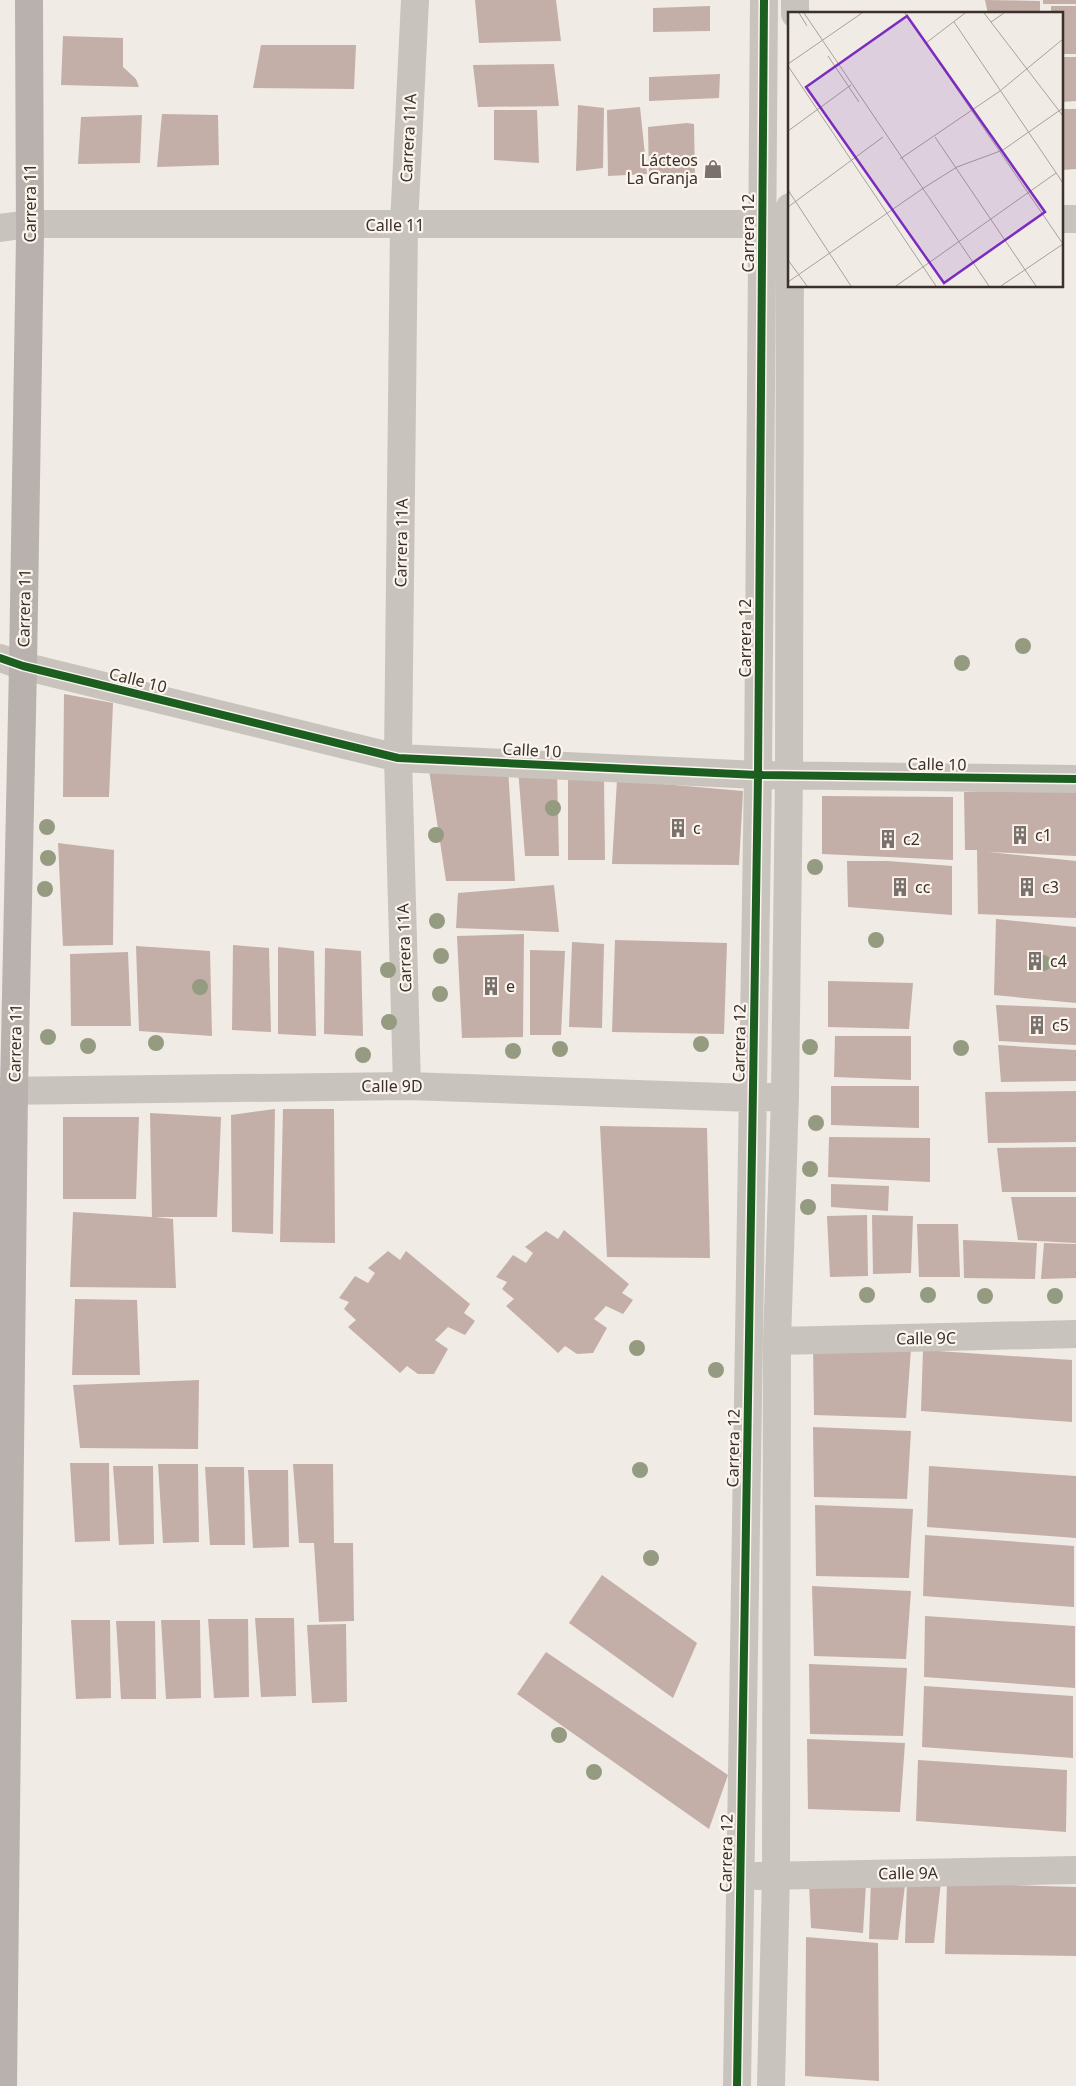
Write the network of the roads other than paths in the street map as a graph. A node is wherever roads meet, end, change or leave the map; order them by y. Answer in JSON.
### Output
{"nodes":[{"id":1,"x":29,"y":0,"type":"edge"},
{"id":2,"x":415,"y":0,"type":"edge"},
{"id":3,"x":764,"y":0,"type":"edge"},
{"id":4,"x":29,"y":224,"type":"junction"},
{"id":5,"x":762,"y":224,"type":"junction"},
{"id":6,"x":404,"y":225,"type":"junction"},
{"id":7,"x":788,"y":225,"type":"edge"},
{"id":8,"x":0,"y":228,"type":"edge"},
{"id":9,"x":789,"y":288,"type":"edge"},
{"id":10,"x":12,"y":662,"type":"edge"},
{"id":11,"x":398,"y":758,"type":"junction"},
{"id":12,"x":758,"y":775,"type":"junction"},
{"id":13,"x":789,"y":776,"type":"junction"},
{"id":14,"x":1076,"y":779,"type":"edge"},
{"id":15,"x":408,"y":1086,"type":"junction"},
{"id":16,"x":7,"y":1090,"type":"edge"},
{"id":17,"x":785,"y":1096,"type":"junction"},
{"id":18,"x":752,"y":1098,"type":"junction"},
{"id":19,"x":1076,"y":1334,"type":"edge"},
{"id":20,"x":777,"y":1341,"type":"junction"},
{"id":21,"x":3,"y":1800,"type":"edge"},
{"id":22,"x":1076,"y":1870,"type":"edge"},
{"id":23,"x":776,"y":1876,"type":"junction"},
{"id":24,"x":740,"y":1877,"type":"junction"},
{"id":25,"x":4,"y":2086,"type":"edge"},
{"id":26,"x":737,"y":2086,"type":"edge"},
{"id":27,"x":771,"y":2086,"type":"edge"}],
"edges":[{"from":1,"to":4,"type":"main road","name":"Carrera 11"},
{"from":2,"to":6,"type":"street","name":"Carrera 11A"},
{"from":3,"to":5,"type":"street","name":"Carrera 12"},
{"from":4,"to":6,"type":"street","name":"Calle 11"},
{"from":4,"to":8,"type":"street","name":"Calle 11"},
{"from":4,"to":10,"type":"main road","name":"Carrera 11"},
{"from":5,"to":6,"type":"street","name":"Calle 11"},
{"from":5,"to":7,"type":"street","name":"Calle 11"},
{"from":5,"to":12,"type":"street","name":"Carrera 12"},
{"from":6,"to":11,"type":"street","name":"Carrera 11A"},
{"from":9,"to":13,"type":"street"},
{"from":10,"to":11,"type":"street","name":"Calle 10"},
{"from":10,"to":16,"type":"main road","name":"Carrera 11"},
{"from":11,"to":12,"type":"street","name":"Calle 10"},
{"from":11,"to":15,"type":"street","name":"Carrera 11A"},
{"from":12,"to":13,"type":"street","name":"Calle 10"},
{"from":12,"to":18,"type":"street","name":"Carrera 12"},
{"from":13,"to":14,"type":"street","name":"Calle 10"},
{"from":13,"to":17,"type":"street"},
{"from":15,"to":16,"type":"street","name":"Calle 9D"},
{"from":15,"to":18,"type":"street","name":"Calle 9D"},
{"from":16,"to":21,"type":"main road","name":"Carrera 11"},
{"from":17,"to":18,"type":"street","name":"Calle 9D"},
{"from":17,"to":20,"type":"street"},
{"from":18,"to":24,"type":"street","name":"Carrera 12"},
{"from":19,"to":20,"type":"street","name":"Calle 9C"},
{"from":20,"to":23,"type":"street"},
{"from":21,"to":25,"type":"main road","name":"Carrera 11"},
{"from":22,"to":23,"type":"street","name":"Calle 9A"},
{"from":23,"to":24,"type":"street","name":"Calle 9A"},
{"from":23,"to":27,"type":"street"},
{"from":24,"to":26,"type":"street","name":"Carrera 12"}]}
